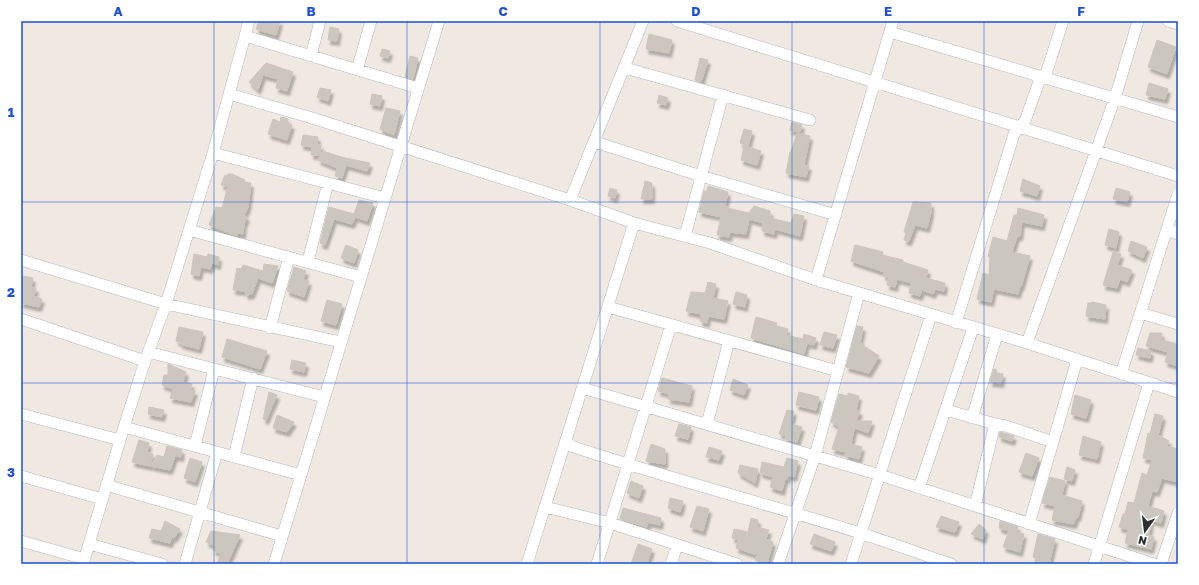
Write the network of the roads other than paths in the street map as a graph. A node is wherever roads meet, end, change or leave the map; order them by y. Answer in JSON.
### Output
{"nodes":[{"id":1,"x":249,"y":21,"type":"edge"},
{"id":2,"x":320,"y":21,"type":"edge"},
{"id":3,"x":371,"y":21,"type":"edge"},
{"id":4,"x":438,"y":21,"type":"edge"},
{"id":5,"x":643,"y":21,"type":"edge"},
{"id":6,"x":677,"y":21,"type":"edge"},
{"id":7,"x":893,"y":21,"type":"edge"},
{"id":8,"x":1063,"y":21,"type":"edge"},
{"id":9,"x":1138,"y":21,"type":"edge"},
{"id":10,"x":1168,"y":21,"type":"edge"},
{"id":11,"x":1178,"y":24,"type":"edge"},
{"id":12,"x":890,"y":32,"type":"junction"},
{"id":13,"x":245,"y":36,"type":"junction"},
{"id":14,"x":311,"y":56,"type":"junction"},
{"id":15,"x":625,"y":68,"type":"junction"},
{"id":16,"x":357,"y":70,"type":"junction"},
{"id":17,"x":1043,"y":77,"type":"junction"},
{"id":18,"x":875,"y":81,"type":"junction"},
{"id":19,"x":418,"y":88,"type":"junction"},
{"id":20,"x":229,"y":94,"type":"junction"},
{"id":21,"x":723,"y":95,"type":"junction"},
{"id":22,"x":1115,"y":98,"type":"junction"},
{"id":23,"x":1178,"y":117,"type":"edge"},
{"id":24,"x":810,"y":120,"type":"dead end"},
{"id":25,"x":1021,"y":127,"type":"junction"},
{"id":26,"x":595,"y":142,"type":"junction"},
{"id":27,"x":400,"y":148,"type":"junction"},
{"id":28,"x":1095,"y":151,"type":"junction"},
{"id":29,"x":213,"y":152,"type":"junction"},
{"id":30,"x":701,"y":176,"type":"junction"},
{"id":31,"x":1178,"y":176,"type":"edge"},
{"id":32,"x":328,"y":183,"type":"junction"},
{"id":33,"x":1178,"y":194,"type":"edge"},
{"id":34,"x":385,"y":198,"type":"junction"},
{"id":35,"x":570,"y":200,"type":"junction"},
{"id":36,"x":836,"y":215,"type":"junction"},
{"id":37,"x":634,"y":223,"type":"junction"},
{"id":38,"x":189,"y":230,"type":"junction"},
{"id":39,"x":1167,"y":230,"type":"junction"},
{"id":40,"x":1178,"y":234,"type":"edge"},
{"id":41,"x":685,"y":236,"type":"junction"},
{"id":42,"x":289,"y":257,"type":"junction"},
{"id":43,"x":21,"y":260,"type":"edge"},
{"id":44,"x":308,"y":261,"type":"junction"},
{"id":45,"x":361,"y":277,"type":"junction"},
{"id":46,"x":816,"y":280,"type":"junction"},
{"id":47,"x":859,"y":293,"type":"junction"},
{"id":48,"x":166,"y":304,"type":"junction"},
{"id":49,"x":608,"y":307,"type":"junction"},
{"id":50,"x":1140,"y":313,"type":"junction"},
{"id":51,"x":931,"y":315,"type":"junction"},
{"id":52,"x":21,"y":319,"type":"edge"},
{"id":53,"x":956,"y":323,"type":"junction"},
{"id":54,"x":1178,"y":324,"type":"edge"},
{"id":55,"x":671,"y":325,"type":"junction"},
{"id":56,"x":270,"y":328,"type":"junction"},
{"id":57,"x":973,"y":328,"type":"junction"},
{"id":58,"x":996,"y":335,"type":"junction"},
{"id":59,"x":729,"y":341,"type":"junction"},
{"id":60,"x":341,"y":342,"type":"junction"},
{"id":61,"x":1026,"y":343,"type":"junction"},
{"id":62,"x":146,"y":357,"type":"junction"},
{"id":63,"x":1077,"y":360,"type":"junction"},
{"id":64,"x":214,"y":369,"type":"junction"},
{"id":65,"x":838,"y":371,"type":"junction"},
{"id":66,"x":1121,"y":374,"type":"junction"},
{"id":67,"x":253,"y":378,"type":"junction"},
{"id":68,"x":1149,"y":383,"type":"junction"},
{"id":69,"x":582,"y":388,"type":"junction"},
{"id":70,"x":1178,"y":392,"type":"edge"},
{"id":71,"x":324,"y":397,"type":"junction"},
{"id":72,"x":646,"y":406,"type":"junction"},
{"id":73,"x":946,"y":410,"type":"junction"},
{"id":74,"x":21,"y":414,"type":"edge"},
{"id":75,"x":972,"y":418,"type":"junction"},
{"id":76,"x":707,"y":424,"type":"junction"},
{"id":77,"x":995,"y":424,"type":"junction"},
{"id":78,"x":124,"y":427,"type":"junction"},
{"id":79,"x":120,"y":440,"type":"junction"},
{"id":80,"x":1053,"y":442,"type":"junction"},
{"id":81,"x":565,"y":444,"type":"junction"},
{"id":82,"x":195,"y":446,"type":"junction"},
{"id":83,"x":217,"y":452,"type":"junction"},
{"id":84,"x":815,"y":456,"type":"junction"},
{"id":85,"x":234,"y":457,"type":"junction"},
{"id":86,"x":627,"y":465,"type":"junction"},
{"id":87,"x":300,"y":475,"type":"junction"},
{"id":88,"x":21,"y":476,"type":"edge"},
{"id":89,"x":880,"y":476,"type":"junction"},
{"id":90,"x":106,"y":485,"type":"junction"},
{"id":91,"x":919,"y":488,"type":"junction"},
{"id":92,"x":102,"y":499,"type":"junction"},
{"id":93,"x":975,"y":506,"type":"junction"},
{"id":94,"x":545,"y":507,"type":"junction"},
{"id":95,"x":200,"y":512,"type":"junction"},
{"id":96,"x":1178,"y":513,"type":"edge"},
{"id":97,"x":795,"y":514,"type":"junction"},
{"id":98,"x":610,"y":523,"type":"junction"},
{"id":99,"x":1029,"y":524,"type":"junction"},
{"id":100,"x":861,"y":533,"type":"junction"},
{"id":101,"x":282,"y":536,"type":"junction"},
{"id":102,"x":21,"y":541,"type":"edge"},
{"id":103,"x":89,"y":544,"type":"junction"},
{"id":104,"x":677,"y":545,"type":"junction"},
{"id":105,"x":1099,"y":547,"type":"junction"},
{"id":106,"x":925,"y":560,"type":"edge"},
{"id":107,"x":84,"y":562,"type":"edge"},
{"id":108,"x":162,"y":564,"type":"edge"},
{"id":109,"x":184,"y":564,"type":"edge"},
{"id":110,"x":274,"y":564,"type":"edge"},
{"id":111,"x":527,"y":564,"type":"edge"},
{"id":112,"x":597,"y":564,"type":"edge"},
{"id":113,"x":671,"y":564,"type":"edge"},
{"id":114,"x":737,"y":564,"type":"edge"},
{"id":115,"x":778,"y":564,"type":"edge"},
{"id":116,"x":851,"y":564,"type":"edge"},
{"id":117,"x":952,"y":564,"type":"edge"},
{"id":118,"x":1094,"y":564,"type":"edge"},
{"id":119,"x":1154,"y":564,"type":"edge"},
{"id":120,"x":1161,"y":564,"type":"edge"}],
"edges":[{"from":1,"to":13,"type":"street"},
{"from":2,"to":14,"type":"street"},
{"from":3,"to":16,"type":"street"},
{"from":4,"to":19,"type":"street"},
{"from":5,"to":15,"type":"street"},
{"from":6,"to":18,"type":"street"},
{"from":7,"to":12,"type":"street"},
{"from":8,"to":17,"type":"street"},
{"from":9,"to":22,"type":"street"},
{"from":10,"to":11,"type":"street"},
{"from":12,"to":17,"type":"street"},
{"from":12,"to":18,"type":"street"},
{"from":13,"to":14,"type":"street"},
{"from":13,"to":20,"type":"street"},
{"from":14,"to":16,"type":"street"},
{"from":15,"to":21,"type":"street"},
{"from":15,"to":26,"type":"street"},
{"from":16,"to":19,"type":"street"},
{"from":17,"to":22,"type":"street"},
{"from":17,"to":25,"type":"street"},
{"from":18,"to":25,"type":"street"},
{"from":18,"to":36,"type":"street"},
{"from":19,"to":27,"type":"street"},
{"from":20,"to":27,"type":"street"},
{"from":20,"to":29,"type":"street"},
{"from":21,"to":24,"type":"street"},
{"from":21,"to":30,"type":"street"},
{"from":22,"to":23,"type":"street"},
{"from":22,"to":28,"type":"street"},
{"from":25,"to":28,"type":"street"},
{"from":25,"to":53,"type":"street"},
{"from":26,"to":30,"type":"street"},
{"from":26,"to":35,"type":"street"},
{"from":27,"to":34,"type":"street"},
{"from":27,"to":35,"type":"street"},
{"from":28,"to":31,"type":"street"},
{"from":28,"to":61,"type":"street"},
{"from":29,"to":32,"type":"street"},
{"from":29,"to":38,"type":"street"},
{"from":30,"to":36,"type":"street"},
{"from":30,"to":41,"type":"street"},
{"from":32,"to":34,"type":"street"},
{"from":32,"to":44,"type":"street"},
{"from":33,"to":39,"type":"street"},
{"from":34,"to":45,"type":"street"},
{"from":35,"to":37,"type":"street"},
{"from":36,"to":46,"type":"street"},
{"from":37,"to":41,"type":"street"},
{"from":37,"to":49,"type":"street"},
{"from":38,"to":42,"type":"street"},
{"from":38,"to":48,"type":"street"},
{"from":39,"to":40,"type":"street"},
{"from":39,"to":50,"type":"street"},
{"from":41,"to":46,"type":"street"},
{"from":42,"to":44,"type":"street"},
{"from":42,"to":56,"type":"street"},
{"from":43,"to":48,"type":"street"},
{"from":44,"to":45,"type":"street"},
{"from":45,"to":60,"type":"street"},
{"from":46,"to":47,"type":"street"},
{"from":47,"to":51,"type":"street"},
{"from":47,"to":65,"type":"street"},
{"from":48,"to":56,"type":"street"},
{"from":48,"to":62,"type":"street"},
{"from":49,"to":55,"type":"street"},
{"from":49,"to":69,"type":"street"},
{"from":50,"to":54,"type":"street"},
{"from":50,"to":66,"type":"street"},
{"from":51,"to":53,"type":"street"},
{"from":51,"to":89,"type":"street"},
{"from":52,"to":62,"type":"street"},
{"from":53,"to":57,"type":"street"},
{"from":55,"to":59,"type":"street"},
{"from":55,"to":72,"type":"street"},
{"from":56,"to":60,"type":"street"},
{"from":57,"to":58,"type":"street"},
{"from":57,"to":73,"type":"street"},
{"from":58,"to":61,"type":"street"},
{"from":58,"to":75,"type":"street"},
{"from":59,"to":65,"type":"street"},
{"from":59,"to":76,"type":"street"},
{"from":60,"to":71,"type":"street"},
{"from":61,"to":63,"type":"street"},
{"from":62,"to":64,"type":"street"},
{"from":62,"to":78,"type":"street"},
{"from":63,"to":66,"type":"street"},
{"from":63,"to":80,"type":"street"},
{"from":64,"to":67,"type":"street"},
{"from":64,"to":82,"type":"street"},
{"from":65,"to":84,"type":"street"},
{"from":66,"to":68,"type":"street"},
{"from":67,"to":71,"type":"street"},
{"from":67,"to":85,"type":"street"},
{"from":68,"to":70,"type":"street"},
{"from":68,"to":105,"type":"street"},
{"from":69,"to":72,"type":"street"},
{"from":69,"to":81,"type":"street"},
{"from":71,"to":87,"type":"street"},
{"from":72,"to":76,"type":"street"},
{"from":72,"to":86,"type":"street"},
{"from":73,"to":75,"type":"street"},
{"from":73,"to":91,"type":"street"},
{"from":74,"to":79,"type":"street"},
{"from":75,"to":77,"type":"street"},
{"from":76,"to":84,"type":"street"},
{"from":77,"to":80,"type":"street"},
{"from":77,"to":93,"type":"street"},
{"from":78,"to":79,"type":"street"},
{"from":78,"to":82,"type":"street"},
{"from":79,"to":90,"type":"street"},
{"from":80,"to":99,"type":"street"},
{"from":81,"to":86,"type":"street"},
{"from":81,"to":94,"type":"street"},
{"from":82,"to":83,"type":"street"},
{"from":83,"to":85,"type":"street"},
{"from":83,"to":95,"type":"street"},
{"from":84,"to":89,"type":"street"},
{"from":84,"to":97,"type":"street"},
{"from":85,"to":87,"type":"street"},
{"from":86,"to":97,"type":"street"},
{"from":86,"to":98,"type":"street"},
{"from":87,"to":101,"type":"street"},
{"from":88,"to":92,"type":"street"},
{"from":89,"to":91,"type":"street"},
{"from":89,"to":100,"type":"street"},
{"from":90,"to":92,"type":"street"},
{"from":90,"to":95,"type":"street"},
{"from":91,"to":93,"type":"street"},
{"from":92,"to":103,"type":"street"},
{"from":93,"to":99,"type":"street"},
{"from":94,"to":98,"type":"street"},
{"from":94,"to":111,"type":"street"},
{"from":95,"to":101,"type":"street"},
{"from":95,"to":109,"type":"street"},
{"from":96,"to":120,"type":"street"},
{"from":97,"to":100,"type":"street"},
{"from":97,"to":115,"type":"street"},
{"from":98,"to":104,"type":"street"},
{"from":98,"to":112,"type":"street"},
{"from":99,"to":105,"type":"street"},
{"from":100,"to":106,"type":"street"},
{"from":100,"to":116,"type":"street"},
{"from":101,"to":110,"type":"street"},
{"from":102,"to":107,"type":"street"},
{"from":103,"to":107,"type":"street"},
{"from":103,"to":108,"type":"street"},
{"from":104,"to":113,"type":"street"},
{"from":104,"to":114,"type":"street"},
{"from":105,"to":118,"type":"street"},
{"from":105,"to":119,"type":"street"},
{"from":106,"to":117,"type":"street"}]}
